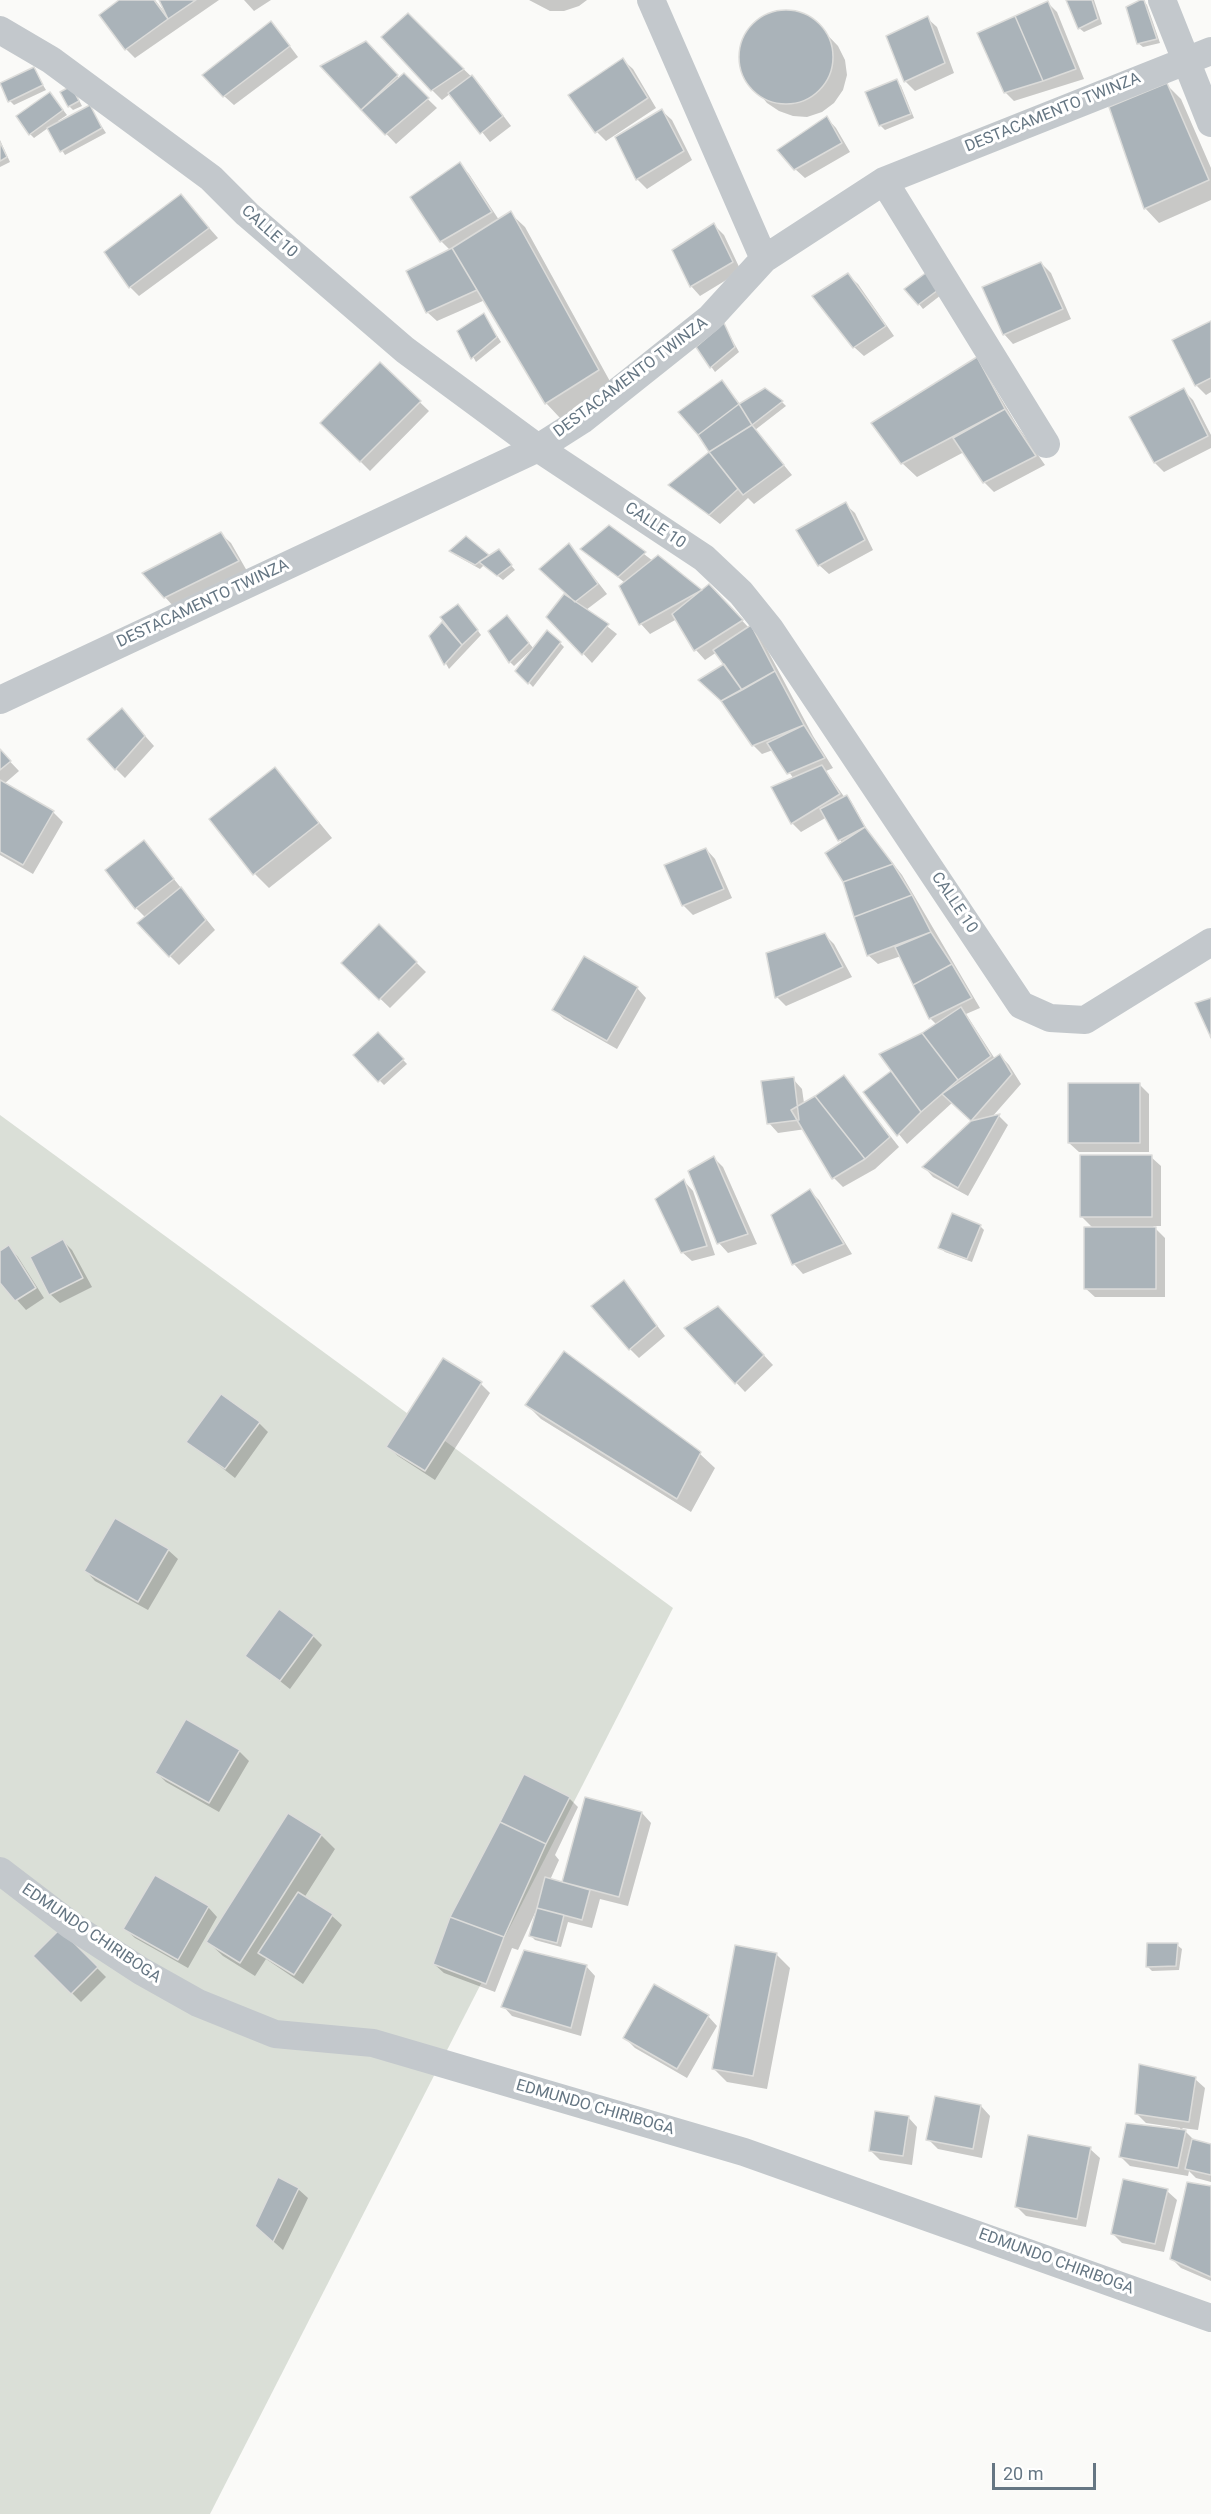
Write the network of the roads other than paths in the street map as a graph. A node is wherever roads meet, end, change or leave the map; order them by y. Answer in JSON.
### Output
{"nodes":[{"id":1,"x":651,"y":0,"type":"edge"},
{"id":2,"x":1162,"y":0,"type":"edge"},
{"id":3,"x":0,"y":30,"type":"edge"},
{"id":4,"x":1198,"y":55,"type":"edge"},
{"id":5,"x":1211,"y":123,"type":"edge"},
{"id":6,"x":884,"y":181,"type":"junction"},
{"id":7,"x":764,"y":259,"type":"junction"},
{"id":8,"x":1046,"y":444,"type":"dead end"},
{"id":9,"x":538,"y":448,"type":"junction"},
{"id":10,"x":0,"y":700,"type":"edge"},
{"id":11,"x":1211,"y":942,"type":"edge"},
{"id":12,"x":0,"y":1871,"type":"edge"},
{"id":13,"x":1211,"y":2318,"type":"edge"}],
"edges":[{"from":1,"to":7,"type":"street"},
{"from":2,"to":4,"type":"street"},
{"from":3,"to":9,"type":"street","name":"CALLE 10"},
{"from":4,"to":5,"type":"street"},
{"from":4,"to":6,"type":"street","name":"DESTACAMENTO TWINZA"},
{"from":6,"to":7,"type":"street","name":"DESTACAMENTO TWINZA"},
{"from":6,"to":8,"type":"street"},
{"from":7,"to":9,"type":"street","name":"DESTACAMENTO TWINZA"},
{"from":9,"to":10,"type":"street","name":"DESTACAMENTO TWINZA"},
{"from":9,"to":11,"type":"street","name":"CALLE 10"},
{"from":12,"to":13,"type":"street","name":"EDMUNDO CHIRIBOGA"}]}
